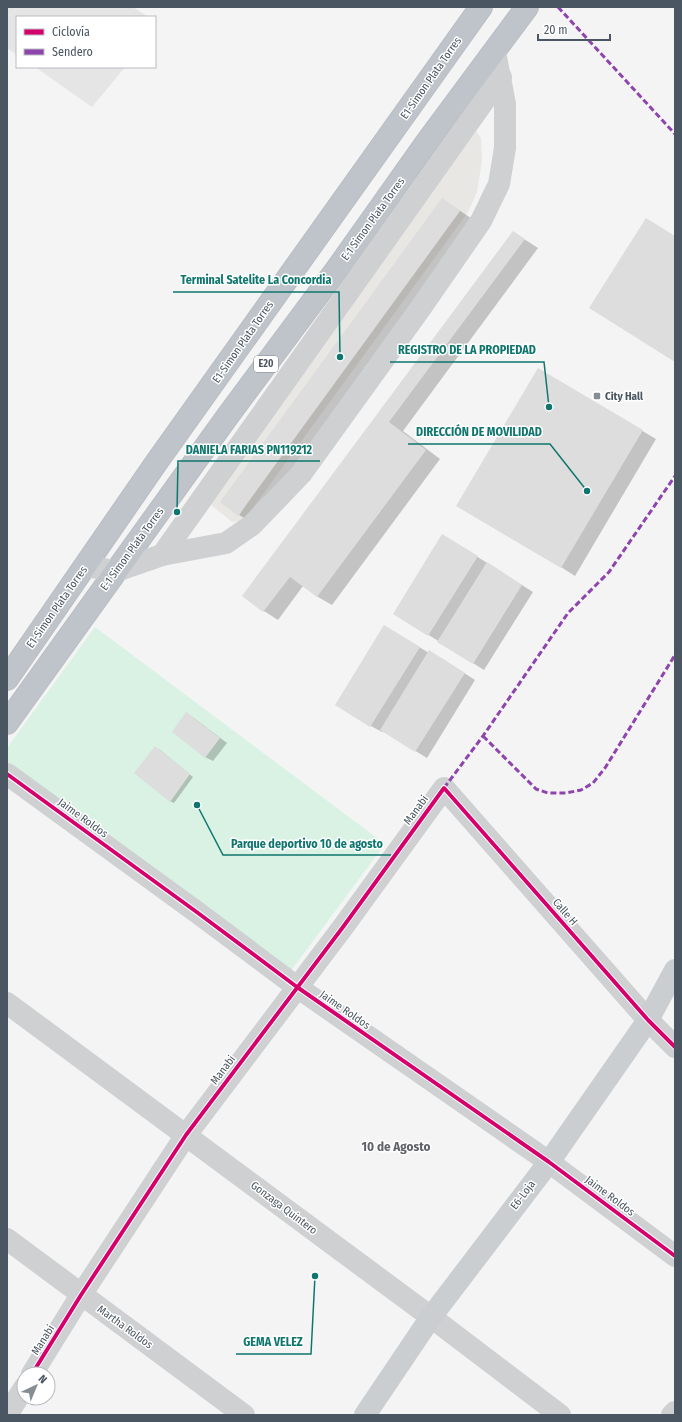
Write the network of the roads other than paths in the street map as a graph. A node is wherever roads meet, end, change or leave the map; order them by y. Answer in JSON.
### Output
{"nodes":[{"id":1,"x":481,"y":7,"type":"edge"},
{"id":2,"x":527,"y":7,"type":"edge"},
{"id":3,"x":495,"y":52,"type":"junction"},
{"id":4,"x":500,"y":78,"type":"junction"},
{"id":5,"x":162,"y":555,"type":"junction"},
{"id":6,"x":85,"y":566,"type":"junction"},
{"id":7,"x":116,"y":571,"type":"junction"},
{"id":8,"x":7,"y":679,"type":"edge"},
{"id":9,"x":7,"y":723,"type":"edge"},
{"id":10,"x":7,"y":774,"type":"edge"},
{"id":11,"x":444,"y":788,"type":"joint"},
{"id":12,"x":675,"y":970,"type":"edge"},
{"id":13,"x":297,"y":987,"type":"junction"},
{"id":14,"x":7,"y":1003,"type":"edge"},
{"id":15,"x":648,"y":1020,"type":"junction"},
{"id":16,"x":675,"y":1047,"type":"edge"},
{"id":17,"x":186,"y":1135,"type":"junction"},
{"id":18,"x":549,"y":1162,"type":"junction"},
{"id":19,"x":7,"y":1239,"type":"edge"},
{"id":20,"x":675,"y":1256,"type":"edge"},
{"id":21,"x":81,"y":1295,"type":"junction"},
{"id":22,"x":431,"y":1317,"type":"junction"},
{"id":23,"x":37,"y":1366,"type":"edge"},
{"id":24,"x":16,"y":1401,"type":"edge"},
{"id":25,"x":675,"y":1412,"type":"edge"},
{"id":26,"x":7,"y":1415,"type":"edge"},
{"id":27,"x":244,"y":1415,"type":"edge"},
{"id":28,"x":365,"y":1415,"type":"edge"},
{"id":29,"x":560,"y":1415,"type":"edge"},
{"id":30,"x":672,"y":1415,"type":"edge"}],
"edges":[{"from":1,"to":6,"type":"highway","name":"E1-Simon Plata Torres"},
{"from":2,"to":3,"type":"highway","name":"E-1 Simon Plata Torres","number":"E20"},
{"from":3,"to":4,"type":"street"},
{"from":3,"to":7,"type":"highway","name":"E-1 Simon Plata Torres","number":"E20"},
{"from":4,"to":5,"type":"street"},
{"from":4,"to":5,"type":"street"},
{"from":5,"to":7,"type":"street"},
{"from":6,"to":7,"type":"street"},
{"from":6,"to":8,"type":"highway","name":"E1-Simon Plata Torres"},
{"from":7,"to":9,"type":"highway","name":"E-1 Simon Plata Torres","number":"E20"},
{"from":10,"to":13,"type":"street","name":"Jaime Roldos"},
{"from":11,"to":13,"type":"street","name":"Manabi"},
{"from":11,"to":15,"type":"street","name":"Calle H"},
{"from":12,"to":15,"type":"main road","name":"E6-Loja"},
{"from":13,"to":17,"type":"street","name":"Manabi"},
{"from":13,"to":18,"type":"street","name":"Jaime Roldos"},
{"from":14,"to":17,"type":"street","name":"Gonzaga Quintero"},
{"from":15,"to":16,"type":"street","name":"Calle H"},
{"from":15,"to":18,"type":"main road","name":"E6-Loja"},
{"from":17,"to":21,"type":"street","name":"Manabi"},
{"from":17,"to":22,"type":"street","name":"Gonzaga Quintero"},
{"from":18,"to":20,"type":"street","name":"Jaime Roldos"},
{"from":18,"to":22,"type":"main road","name":"E6-Loja"},
{"from":19,"to":21,"type":"street","name":"Martha Roldos"},
{"from":21,"to":23,"type":"street","name":"Manabi"},
{"from":21,"to":27,"type":"street","name":"Martha Roldos"},
{"from":22,"to":28,"type":"main road","name":"E6-Loja"},
{"from":22,"to":29,"type":"street","name":"Gonzaga Quintero"},
{"from":24,"to":26,"type":"street"},
{"from":25,"to":30,"type":"street"}]}
